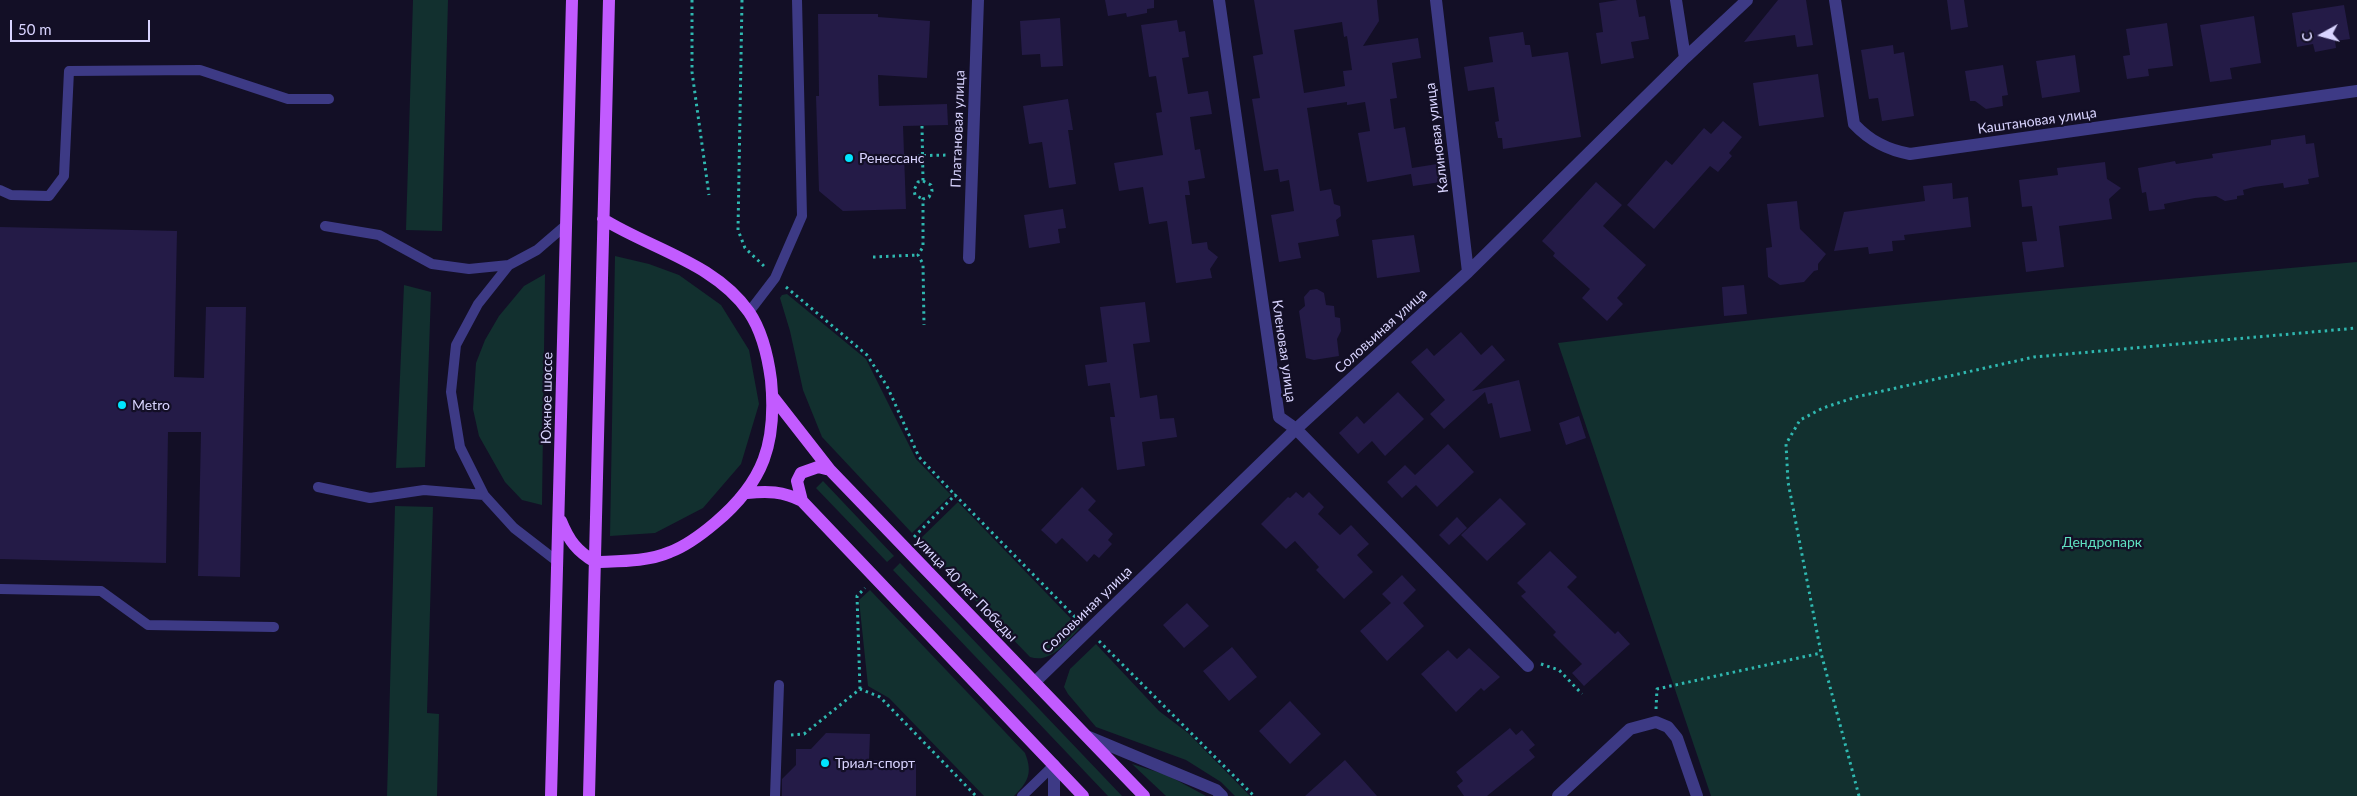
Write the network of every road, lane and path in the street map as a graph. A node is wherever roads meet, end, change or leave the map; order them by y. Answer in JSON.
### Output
{"nodes":[{"id":1,"x":572,"y":0,"type":"edge"},
{"id":2,"x":609,"y":0,"type":"edge"},
{"id":3,"x":692,"y":0,"type":"edge"},
{"id":4,"x":742,"y":0,"type":"edge"},
{"id":5,"x":797,"y":0,"type":"edge"},
{"id":6,"x":978,"y":0,"type":"edge"},
{"id":7,"x":1219,"y":0,"type":"edge"},
{"id":8,"x":1436,"y":0,"type":"edge"},
{"id":9,"x":1676,"y":0,"type":"edge"},
{"id":10,"x":1747,"y":0,"type":"edge"},
{"id":11,"x":1835,"y":0,"type":"edge"},
{"id":12,"x":1685,"y":58,"type":"junction"},
{"id":13,"x":2357,"y":90,"type":"edge"},
{"id":14,"x":329,"y":99,"type":"dead end"},
{"id":15,"x":922,"y":126,"type":"dead end"},
{"id":16,"x":949,"y":155,"type":"dead end"},
{"id":17,"x":904,"y":156,"type":"dead end"},
{"id":18,"x":923,"y":156,"type":"junction"},
{"id":19,"x":923,"y":181,"type":"junction"},
{"id":20,"x":0,"y":190,"type":"edge"},
{"id":21,"x":709,"y":195,"type":"dead end"},
{"id":22,"x":922,"y":199,"type":"junction"},
{"id":23,"x":603,"y":219,"type":"junction"},
{"id":24,"x":566,"y":225,"type":"junction"},
{"id":25,"x":325,"y":226,"type":"dead end"},
{"id":26,"x":918,"y":255,"type":"junction"},
{"id":27,"x":873,"y":257,"type":"dead end"},
{"id":28,"x":969,"y":258,"type":"dead end"},
{"id":29,"x":508,"y":265,"type":"junction"},
{"id":30,"x":1468,"y":272,"type":"junction"},
{"id":31,"x":775,"y":278,"type":"junction"},
{"id":32,"x":749,"y":312,"type":"junction"},
{"id":33,"x":924,"y":325,"type":"dead end"},
{"id":34,"x":2357,"y":328,"type":"edge"},
{"id":35,"x":772,"y":397,"type":"junction"},
{"id":36,"x":1296,"y":429,"type":"junction"},
{"id":37,"x":830,"y":470,"type":"junction"},
{"id":38,"x":318,"y":487,"type":"dead end"},
{"id":39,"x":747,"y":493,"type":"junction"},
{"id":40,"x":484,"y":495,"type":"junction"},
{"id":41,"x":956,"y":495,"type":"dead end"},
{"id":42,"x":802,"y":501,"type":"junction"},
{"id":43,"x":559,"y":517,"type":"junction"},
{"id":44,"x":558,"y":562,"type":"junction"},
{"id":45,"x":595,"y":562,"type":"junction"},
{"id":46,"x":875,"y":578,"type":"junction"},
{"id":47,"x":0,"y":589,"type":"edge"},
{"id":48,"x":274,"y":627,"type":"dead end"},
{"id":49,"x":1821,"y":653,"type":"junction"},
{"id":50,"x":1528,"y":666,"type":"joint"},
{"id":51,"x":1034,"y":682,"type":"junction"},
{"id":52,"x":780,"y":685,"type":"dead end"},
{"id":53,"x":860,"y":689,"type":"junction"},
{"id":54,"x":1582,"y":694,"type":"dead end"},
{"id":55,"x":1656,"y":722,"type":"junction"},
{"id":56,"x":778,"y":736,"type":"junction"},
{"id":57,"x":1089,"y":737,"type":"junction"},
{"id":58,"x":1054,"y":765,"type":"junction"},
{"id":59,"x":551,"y":796,"type":"edge"},
{"id":60,"x":589,"y":796,"type":"edge"},
{"id":61,"x":776,"y":796,"type":"edge"},
{"id":62,"x":976,"y":796,"type":"edge"},
{"id":63,"x":1022,"y":796,"type":"edge"},
{"id":64,"x":1054,"y":796,"type":"edge"},
{"id":65,"x":1083,"y":796,"type":"edge"},
{"id":66,"x":1144,"y":796,"type":"edge"},
{"id":67,"x":1222,"y":796,"type":"edge"},
{"id":68,"x":1558,"y":796,"type":"edge"},
{"id":69,"x":1697,"y":796,"type":"edge"},
{"id":70,"x":1859,"y":796,"type":"edge"}],
"edges":[{"from":1,"to":24,"type":"main road","name":"Южное шоссе"},
{"from":2,"to":23,"type":"main road"},
{"from":3,"to":21,"type":"path"},
{"from":4,"to":31,"type":"path"},
{"from":5,"to":31,"type":"lane"},
{"from":6,"to":28,"type":"street","name":"Платановая улица"},
{"from":7,"to":36,"type":"street","name":"Кленовая улица"},
{"from":8,"to":30,"type":"street","name":"Калиновая улица"},
{"from":9,"to":12,"type":"street"},
{"from":10,"to":12,"type":"street","name":"Соловьиная улица"},
{"from":11,"to":13,"type":"street","name":"Каштановая улица"},
{"from":12,"to":30,"type":"street","name":"Соловьиная улица"},
{"from":14,"to":20,"type":"lane"},
{"from":15,"to":18,"type":"path"},
{"from":16,"to":18,"type":"path"},
{"from":17,"to":18,"type":"path"},
{"from":18,"to":19,"type":"path"},
{"from":19,"to":22,"type":"path"},
{"from":19,"to":22,"type":"path"},
{"from":22,"to":26,"type":"path"},
{"from":23,"to":32,"type":"main road"},
{"from":23,"to":45,"type":"main road"},
{"from":24,"to":29,"type":"lane"},
{"from":24,"to":43,"type":"main road","name":"Южное шоссе"},
{"from":25,"to":29,"type":"lane"},
{"from":26,"to":27,"type":"path"},
{"from":26,"to":33,"type":"path"},
{"from":29,"to":40,"type":"lane"},
{"from":30,"to":36,"type":"street","name":"Соловьиная улица"},
{"from":31,"to":32,"type":"lane"},
{"from":31,"to":41,"type":"path"},
{"from":32,"to":35,"type":"main road"},
{"from":34,"to":49,"type":"path"},
{"from":35,"to":37,"type":"main road","name":"улица 40 лет Победы"},
{"from":35,"to":39,"type":"main road"},
{"from":36,"to":50,"type":"street","name":"Кленовая улица"},
{"from":36,"to":51,"type":"street","name":"Соловьиная улица"},
{"from":37,"to":42,"type":"main road"},
{"from":37,"to":51,"type":"main road","name":"улица 40 лет Победы"},
{"from":38,"to":40,"type":"lane"},
{"from":39,"to":42,"type":"main road"},
{"from":39,"to":45,"type":"main road"},
{"from":40,"to":44,"type":"lane"},
{"from":42,"to":46,"type":"main road"},
{"from":43,"to":44,"type":"main road","name":"Южное шоссе"},
{"from":43,"to":45,"type":"main road"},
{"from":44,"to":59,"type":"main road","name":"Южное шоссе"},
{"from":45,"to":60,"type":"main road"},
{"from":46,"to":53,"type":"path"},
{"from":46,"to":58,"type":"main road"},
{"from":47,"to":48,"type":"lane"},
{"from":49,"to":55,"type":"path"},
{"from":49,"to":70,"type":"path"},
{"from":50,"to":54,"type":"path"},
{"from":51,"to":57,"type":"main road","name":"улица 40 лет Победы"},
{"from":52,"to":56,"type":"lane"},
{"from":53,"to":56,"type":"path"},
{"from":53,"to":62,"type":"path"},
{"from":55,"to":68,"type":"street"},
{"from":55,"to":69,"type":"street"},
{"from":56,"to":61,"type":"lane"},
{"from":57,"to":66,"type":"main road","name":"улица 40 лет Победы"},
{"from":57,"to":67,"type":"street"},
{"from":58,"to":63,"type":"lane"},
{"from":58,"to":64,"type":"street"},
{"from":58,"to":65,"type":"main road"}]}
